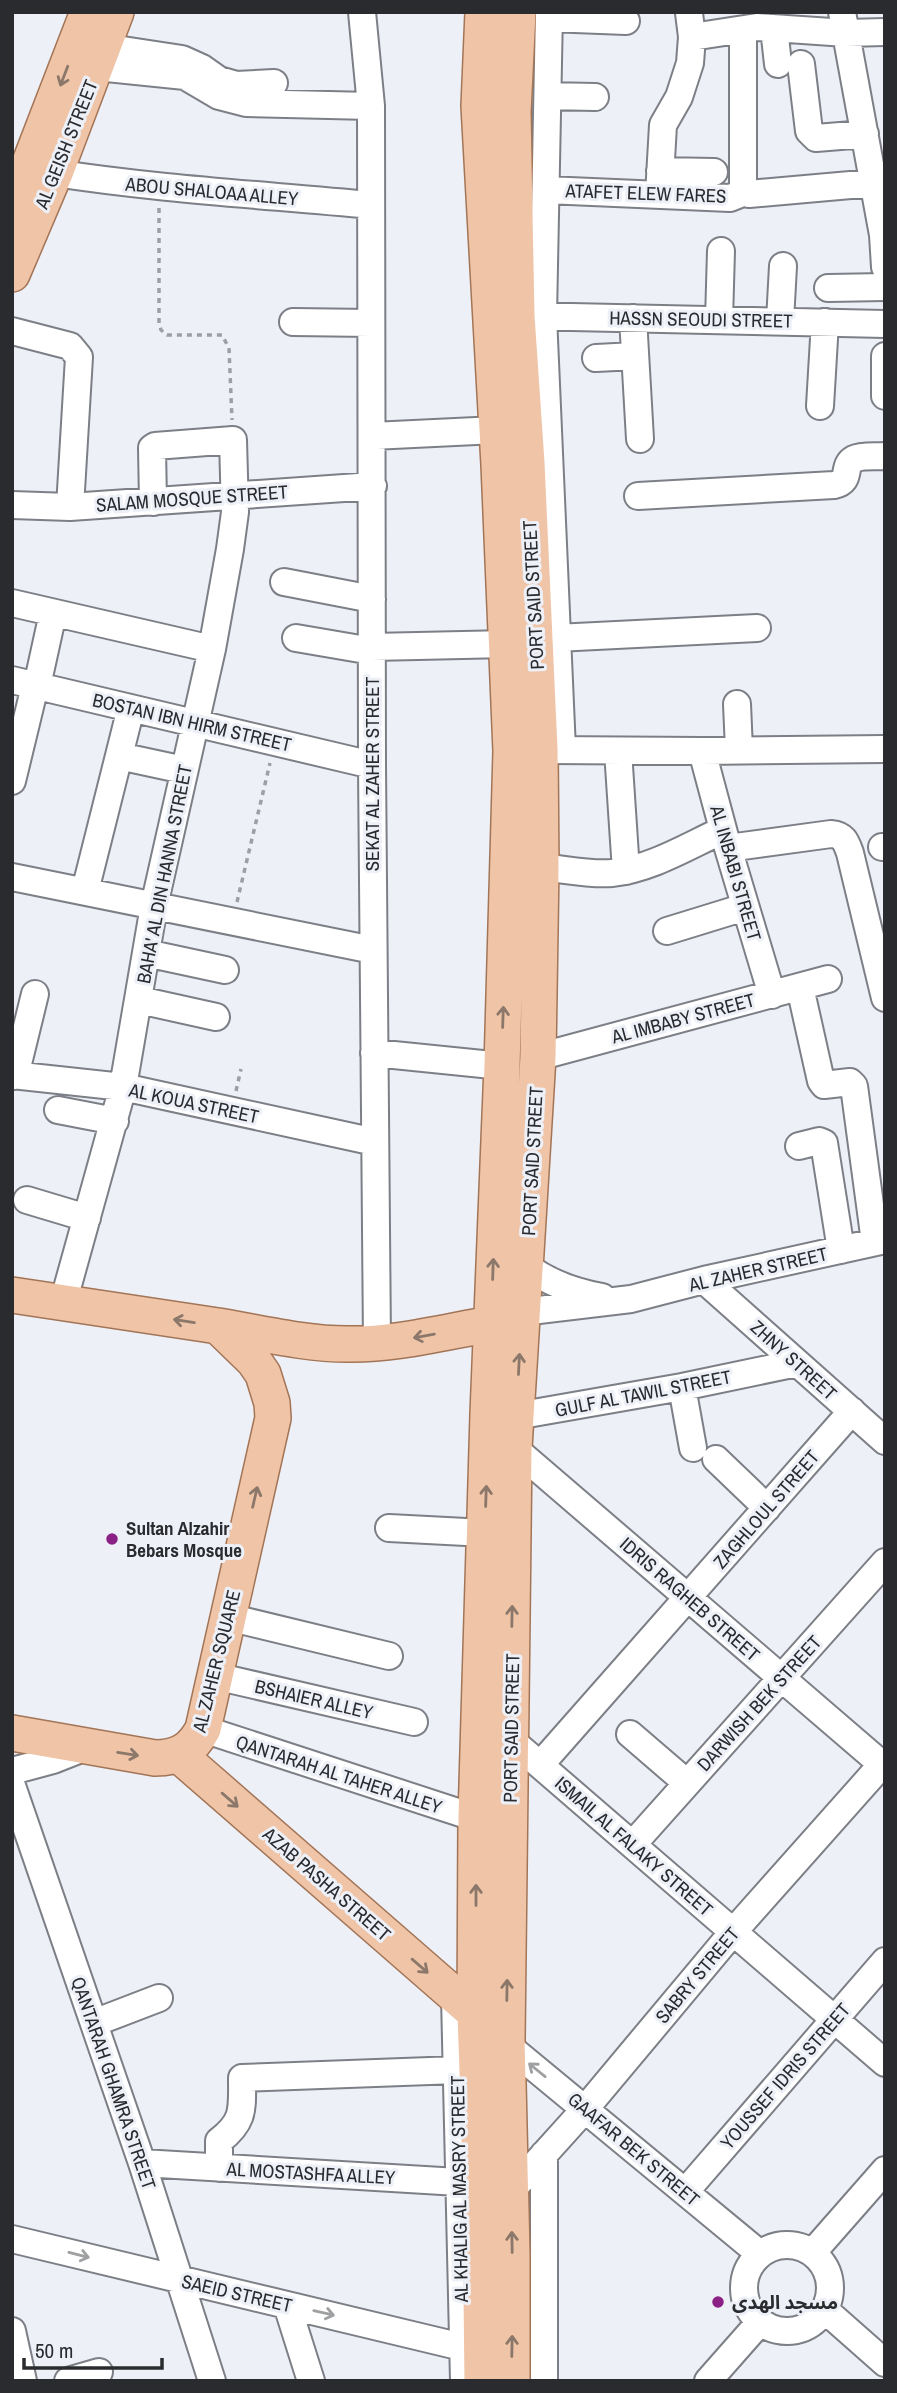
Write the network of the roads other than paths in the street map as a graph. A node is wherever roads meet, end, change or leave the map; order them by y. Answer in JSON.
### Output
{"nodes":[{"id":1,"x":89,"y":12,"type":"edge"},
{"id":2,"x":116,"y":12,"type":"edge"},
{"id":3,"x":362,"y":12,"type":"edge"},
{"id":4,"x":483,"y":12,"type":"edge"},
{"id":5,"x":813,"y":12,"type":"edge"},
{"id":6,"x":538,"y":14,"type":"edge"},
{"id":7,"x":626,"y":21,"type":"dead end"},
{"id":8,"x":844,"y":23,"type":"edge"},
{"id":9,"x":690,"y":25,"type":"edge"},
{"id":10,"x":763,"y":25,"type":"edge"},
{"id":11,"x":885,"y":32,"type":"edge"},
{"id":12,"x":100,"y":57,"type":"junction"},
{"id":13,"x":274,"y":83,"type":"dead end"},
{"id":14,"x":548,"y":96,"type":"junction"},
{"id":15,"x":595,"y":97,"type":"dead end"},
{"id":16,"x":371,"y":106,"type":"junction"},
{"id":17,"x":872,"y":143,"type":"edge"},
{"id":18,"x":32,"y":166,"type":"edge"},
{"id":19,"x":714,"y":172,"type":"dead end"},
{"id":20,"x":659,"y":183,"type":"junction"},
{"id":21,"x":873,"y":183,"type":"junction"},
{"id":22,"x":546,"y":190,"type":"junction"},
{"id":23,"x":748,"y":193,"type":"junction"},
{"id":24,"x":370,"y":205,"type":"junction"},
{"id":25,"x":12,"y":209,"type":"edge"},
{"id":26,"x":884,"y":234,"type":"edge"},
{"id":27,"x":721,"y":251,"type":"dead end"},
{"id":28,"x":783,"y":266,"type":"dead end"},
{"id":29,"x":885,"y":267,"type":"edge"},
{"id":30,"x":12,"y":274,"type":"edge"},
{"id":31,"x":885,"y":287,"type":"edge"},
{"id":32,"x":828,"y":288,"type":"dead end"},
{"id":33,"x":530,"y":316,"type":"junction"},
{"id":34,"x":633,"y":318,"type":"junction"},
{"id":35,"x":719,"y":320,"type":"junction"},
{"id":36,"x":780,"y":321,"type":"junction"},
{"id":37,"x":293,"y":322,"type":"dead end"},
{"id":38,"x":825,"y":322,"type":"junction"},
{"id":39,"x":371,"y":323,"type":"junction"},
{"id":40,"x":885,"y":324,"type":"edge"},
{"id":41,"x":12,"y":331,"type":"edge"},
{"id":42,"x":635,"y":356,"type":"junction"},
{"id":43,"x":885,"y":356,"type":"edge"},
{"id":44,"x":596,"y":358,"type":"dead end"},
{"id":45,"x":885,"y":370,"type":"edge"},
{"id":46,"x":885,"y":396,"type":"edge"},
{"id":47,"x":820,"y":406,"type":"dead end"},
{"id":48,"x":497,"y":430,"type":"junction"},
{"id":49,"x":372,"y":436,"type":"junction"},
{"id":50,"x":640,"y":439,"type":"dead end"},
{"id":51,"x":885,"y":456,"type":"edge"},
{"id":52,"x":373,"y":486,"type":"junction"},
{"id":53,"x":235,"y":495,"type":"junction"},
{"id":54,"x":638,"y":496,"type":"dead end"},
{"id":55,"x":153,"y":502,"type":"junction"},
{"id":56,"x":12,"y":505,"type":"edge"},
{"id":57,"x":70,"y":507,"type":"junction"},
{"id":58,"x":284,"y":582,"type":"dead end"},
{"id":59,"x":372,"y":599,"type":"junction"},
{"id":60,"x":12,"y":603,"type":"edge"},
{"id":61,"x":53,"y":612,"type":"junction"},
{"id":62,"x":757,"y":628,"type":"dead end"},
{"id":63,"x":296,"y":638,"type":"dead end"},
{"id":64,"x":556,"y":638,"type":"junction"},
{"id":65,"x":508,"y":644,"type":"junction"},
{"id":66,"x":212,"y":649,"type":"junction"},
{"id":67,"x":372,"y":649,"type":"junction"},
{"id":68,"x":28,"y":684,"type":"edge"},
{"id":69,"x":737,"y":704,"type":"dead end"},
{"id":70,"x":131,"y":708,"type":"junction"},
{"id":71,"x":194,"y":722,"type":"junction"},
{"id":72,"x":885,"y":749,"type":"edge"},
{"id":73,"x":551,"y":750,"type":"junction"},
{"id":74,"x":739,"y":750,"type":"junction"},
{"id":75,"x":618,"y":751,"type":"junction"},
{"id":76,"x":702,"y":751,"type":"junction"},
{"id":77,"x":119,"y":756,"type":"junction"},
{"id":78,"x":372,"y":765,"type":"junction"},
{"id":79,"x":184,"y":770,"type":"junction"},
{"id":80,"x":12,"y":781,"type":"edge"},
{"id":81,"x":725,"y":839,"type":"junction"},
{"id":82,"x":541,"y":867,"type":"junction"},
{"id":83,"x":626,"y":871,"type":"junction"},
{"id":84,"x":12,"y":877,"type":"edge"},
{"id":85,"x":85,"y":891,"type":"junction"},
{"id":86,"x":154,"y":906,"type":"junction"},
{"id":87,"x":745,"y":907,"type":"junction"},
{"id":88,"x":667,"y":931,"type":"dead end"},
{"id":89,"x":373,"y":950,"type":"junction"},
{"id":90,"x":146,"y":953,"type":"junction"},
{"id":91,"x":225,"y":970,"type":"dead end"},
{"id":92,"x":828,"y":979,"type":"dead end"},
{"id":93,"x":800,"y":986,"type":"junction"},
{"id":94,"x":883,"y":989,"type":"edge"},
{"id":95,"x":35,"y":994,"type":"dead end"},
{"id":96,"x":772,"y":995,"type":"junction"},
{"id":97,"x":139,"y":1000,"type":"junction"},
{"id":98,"x":216,"y":1017,"type":"dead end"},
{"id":99,"x":374,"y":1053,"type":"junction"},
{"id":100,"x":538,"y":1057,"type":"junction"},
{"id":101,"x":502,"y":1066,"type":"junction"},
{"id":102,"x":13,"y":1076,"type":"edge"},
{"id":103,"x":123,"y":1087,"type":"junction"},
{"id":104,"x":58,"y":1110,"type":"dead end"},
{"id":105,"x":115,"y":1121,"type":"junction"},
{"id":106,"x":375,"y":1142,"type":"junction"},
{"id":107,"x":799,"y":1146,"type":"dead end"},
{"id":108,"x":27,"y":1200,"type":"dead end"},
{"id":109,"x":87,"y":1218,"type":"junction"},
{"id":110,"x":880,"y":1241,"type":"edge"},
{"id":111,"x":841,"y":1250,"type":"junction"},
{"id":112,"x":526,"y":1266,"type":"junction"},
{"id":113,"x":704,"y":1280,"type":"junction"},
{"id":114,"x":12,"y":1295,"type":"edge"},
{"id":115,"x":631,"y":1299,"type":"junction"},
{"id":116,"x":63,"y":1303,"type":"junction"},
{"id":117,"x":506,"y":1318,"type":"junction"},
{"id":118,"x":218,"y":1326,"type":"junction"},
{"id":119,"x":377,"y":1343,"type":"junction"},
{"id":120,"x":797,"y":1363,"type":"junction"},
{"id":121,"x":682,"y":1387,"type":"junction"},
{"id":122,"x":852,"y":1411,"type":"junction"},
{"id":123,"x":501,"y":1431,"type":"junction"},
{"id":124,"x":885,"y":1441,"type":"edge"},
{"id":125,"x":766,"y":1508,"type":"junction"},
{"id":126,"x":388,"y":1528,"type":"dead end"},
{"id":127,"x":485,"y":1533,"type":"junction"},
{"id":128,"x":885,"y":1562,"type":"edge"},
{"id":129,"x":688,"y":1597,"type":"junction"},
{"id":130,"x":228,"y":1617,"type":"junction"},
{"id":131,"x":389,"y":1656,"type":"dead end"},
{"id":132,"x":215,"y":1676,"type":"junction"},
{"id":133,"x":782,"y":1677,"type":"junction"},
{"id":134,"x":414,"y":1722,"type":"dead end"},
{"id":135,"x":203,"y":1729,"type":"junction"},
{"id":136,"x":12,"y":1733,"type":"edge"},
{"id":137,"x":629,"y":1734,"type":"dead end"},
{"id":138,"x":511,"y":1740,"type":"junction"},
{"id":139,"x":86,"y":1747,"type":"junction"},
{"id":140,"x":179,"y":1755,"type":"junction"},
{"id":141,"x":884,"y":1764,"type":"edge"},
{"id":142,"x":540,"y":1765,"type":"junction"},
{"id":143,"x":12,"y":1771,"type":"edge"},
{"id":144,"x":687,"y":1783,"type":"junction"},
{"id":145,"x":12,"y":1786,"type":"edge"},
{"id":146,"x":476,"y":1818,"type":"junction"},
{"id":147,"x":633,"y":1844,"type":"junction"},
{"id":148,"x":733,"y":1932,"type":"junction"},
{"id":149,"x":885,"y":1961,"type":"edge"},
{"id":150,"x":159,"y":1998,"type":"dead end"},
{"id":151,"x":465,"y":2005,"type":"junction"},
{"id":152,"x":834,"y":2019,"type":"junction"},
{"id":153,"x":94,"y":2023,"type":"junction"},
{"id":154,"x":507,"y":2045,"type":"junction"},
{"id":155,"x":885,"y":2063,"type":"edge"},
{"id":156,"x":457,"y":2070,"type":"junction"},
{"id":157,"x":581,"y":2114,"type":"junction"},
{"id":158,"x":544,"y":2154,"type":"junction"},
{"id":159,"x":142,"y":2163,"type":"junction"},
{"id":160,"x":219,"y":2168,"type":"junction"},
{"id":161,"x":885,"y":2170,"type":"edge"},
{"id":162,"x":483,"y":2185,"type":"junction"},
{"id":163,"x":685,"y":2192,"type":"junction"},
{"id":164,"x":12,"y":2239,"type":"edge"},
{"id":165,"x":813,"y":2252,"type":"junction"},
{"id":166,"x":754,"y":2260,"type":"junction"},
{"id":167,"x":181,"y":2279,"type":"junction"},
{"id":168,"x":287,"y":2305,"type":"junction"},
{"id":169,"x":497,"y":2309,"type":"junction"},
{"id":170,"x":825,"y":2310,"type":"junction"},
{"id":171,"x":760,"y":2322,"type":"junction"},
{"id":172,"x":12,"y":2331,"type":"edge"},
{"id":173,"x":462,"y":2347,"type":"junction"},
{"id":174,"x":885,"y":2362,"type":"edge"},
{"id":175,"x":99,"y":2372,"type":"dead end"},
{"id":176,"x":206,"y":2379,"type":"edge"},
{"id":177,"x":711,"y":2380,"type":"edge"},
{"id":178,"x":23,"y":2381,"type":"edge"},
{"id":179,"x":68,"y":2381,"type":"edge"},
{"id":180,"x":311,"y":2381,"type":"edge"},
{"id":181,"x":464,"y":2381,"type":"edge"},
{"id":182,"x":482,"y":2381,"type":"edge"},
{"id":183,"x":512,"y":2381,"type":"edge"},
{"id":184,"x":544,"y":2381,"type":"edge"}],
"edges":[{"from":1,"to":18,"type":"main road","name":"AL GEISH STREET","one_way":true},
{"from":2,"to":12,"type":"main road","name":"AL GEISH STREET"},
{"from":3,"to":16,"type":"street","name":"SEKAT AL ZAHER STREET"},
{"from":4,"to":48,"type":"main road","name":"PORT SAID STREET"},
{"from":5,"to":10,"type":"street"},
{"from":6,"to":7,"type":"street"},
{"from":6,"to":14,"type":"street","name":"PORT SAID STREET"},
{"from":6,"to":33,"type":"main road","name":"PORT SAID STREET"},
{"from":8,"to":10,"type":"street"},
{"from":8,"to":11,"type":"street"},
{"from":8,"to":17,"type":"street"},
{"from":9,"to":10,"type":"street"},
{"from":9,"to":20,"type":"street"},
{"from":10,"to":17,"type":"street"},
{"from":10,"to":23,"type":"street"},
{"from":12,"to":13,"type":"street"},
{"from":12,"to":16,"type":"street"},
{"from":12,"to":18,"type":"main road","name":"AL GEISH STREET"},
{"from":14,"to":15,"type":"street"},
{"from":14,"to":22,"type":"street","name":"PORT SAID STREET"},
{"from":16,"to":24,"type":"street","name":"SEKAT AL ZAHER STREET"},
{"from":17,"to":21,"type":"street"},
{"from":18,"to":24,"type":"street","name":"ABOU SHALOAA ALLEY"},
{"from":18,"to":25,"type":"main road","name":"AL GEISH STREET"},
{"from":18,"to":30,"type":"main road","name":"AL GEISH STREET"},
{"from":19,"to":20,"type":"street"},
{"from":20,"to":22,"type":"street","name":"ATAFET ELEW FARES"},
{"from":20,"to":23,"type":"street","name":"ATAFET ELEW FARES"},
{"from":21,"to":23,"type":"street","name":"ATAFET ELEW FARES"},
{"from":21,"to":26,"type":"street"},
{"from":22,"to":33,"type":"street","name":"PORT SAID STREET"},
{"from":24,"to":39,"type":"street","name":"SEKAT AL ZAHER STREET"},
{"from":26,"to":29,"type":"street"},
{"from":27,"to":35,"type":"street"},
{"from":28,"to":36,"type":"street"},
{"from":31,"to":32,"type":"street"},
{"from":33,"to":34,"type":"street","name":"HASSN SEOUDI STREET"},
{"from":33,"to":64,"type":"street","name":"PORT SAID STREET"},
{"from":33,"to":73,"type":"main road","name":"PORT SAID STREET"},
{"from":34,"to":35,"type":"street","name":"HASSN SEOUDI STREET"},
{"from":34,"to":42,"type":"street"},
{"from":35,"to":36,"type":"street","name":"HASSN SEOUDI STREET"},
{"from":36,"to":38,"type":"street","name":"HASSN SEOUDI STREET"},
{"from":37,"to":39,"type":"street"},
{"from":38,"to":40,"type":"street","name":"HASSN SEOUDI STREET"},
{"from":38,"to":47,"type":"street"},
{"from":39,"to":49,"type":"street","name":"SEKAT AL ZAHER STREET"},
{"from":41,"to":57,"type":"street"},
{"from":42,"to":44,"type":"street"},
{"from":42,"to":50,"type":"street"},
{"from":43,"to":45,"type":"street"},
{"from":45,"to":46,"type":"street"},
{"from":48,"to":49,"type":"street"},
{"from":48,"to":65,"type":"main road","name":"PORT SAID STREET"},
{"from":49,"to":52,"type":"street","name":"SEKAT AL ZAHER STREET"},
{"from":51,"to":54,"type":"street"},
{"from":52,"to":53,"type":"street","name":"SALAM MOSQUE STREET"},
{"from":52,"to":59,"type":"street","name":"SEKAT AL ZAHER STREET"},
{"from":53,"to":55,"type":"street","name":"SALAM MOSQUE STREET"},
{"from":53,"to":55,"type":"street","name":"BAHA' AL DIN HANNA STREET"},
{"from":53,"to":66,"type":"street","name":"BAHA' AL DIN HANNA STREET"},
{"from":55,"to":57,"type":"street","name":"SALAM MOSQUE STREET"},
{"from":56,"to":57,"type":"street","name":"SALAM MOSQUE STREET"},
{"from":58,"to":59,"type":"street"},
{"from":59,"to":67,"type":"street","name":"SEKAT AL ZAHER STREET"},
{"from":60,"to":61,"type":"street"},
{"from":61,"to":66,"type":"street"},
{"from":61,"to":68,"type":"street"},
{"from":62,"to":64,"type":"street"},
{"from":63,"to":67,"type":"street"},
{"from":64,"to":73,"type":"street","name":"PORT SAID STREET"},
{"from":65,"to":67,"type":"street"},
{"from":101,"to":65,"type":"main road","name":"PORT SAID STREET","one_way":true},
{"from":66,"to":71,"type":"street","name":"BAHA' AL DIN HANNA STREET"},
{"from":67,"to":78,"type":"street","name":"SEKAT AL ZAHER STREET"},
{"from":68,"to":70,"type":"street","name":"BOSTAN IBN HIRM STREET"},
{"from":68,"to":80,"type":"street"},
{"from":69,"to":74,"type":"street"},
{"from":70,"to":71,"type":"street","name":"BOSTAN IBN HIRM STREET"},
{"from":70,"to":77,"type":"street"},
{"from":71,"to":78,"type":"street","name":"BOSTAN IBN HIRM STREET"},
{"from":71,"to":79,"type":"street","name":"BAHA' AL DIN HANNA STREET"},
{"from":72,"to":74,"type":"street"},
{"from":73,"to":75,"type":"street"},
{"from":73,"to":82,"type":"main road","name":"PORT SAID STREET"},
{"from":74,"to":76,"type":"street"},
{"from":75,"to":76,"type":"street"},
{"from":75,"to":83,"type":"street"},
{"from":76,"to":81,"type":"street","name":"AL INBABI STREET"},
{"from":77,"to":79,"type":"street"},
{"from":77,"to":85,"type":"street"},
{"from":78,"to":89,"type":"street","name":"SEKAT AL ZAHER STREET"},
{"from":79,"to":86,"type":"street","name":"BAHA' AL DIN HANNA STREET"},
{"from":81,"to":83,"type":"street"},
{"from":81,"to":87,"type":"street","name":"AL INBABI STREET"},
{"from":81,"to":94,"type":"street"},
{"from":82,"to":83,"type":"street"},
{"from":82,"to":100,"type":"main road","name":"PORT SAID STREET"},
{"from":84,"to":85,"type":"street"},
{"from":85,"to":86,"type":"street"},
{"from":86,"to":89,"type":"street"},
{"from":86,"to":90,"type":"street","name":"BAHA' AL DIN HANNA STREET"},
{"from":87,"to":88,"type":"street"},
{"from":87,"to":96,"type":"street","name":"AL INBABI STREET"},
{"from":89,"to":99,"type":"street","name":"SEKAT AL ZAHER STREET"},
{"from":90,"to":91,"type":"street"},
{"from":90,"to":97,"type":"street","name":"BAHA' AL DIN HANNA STREET"},
{"from":92,"to":93,"type":"street","name":"AL IMBABY STREET"},
{"from":93,"to":96,"type":"street","name":"AL IMBABY STREET"},
{"from":93,"to":110,"type":"street"},
{"from":95,"to":102,"type":"street"},
{"from":96,"to":100,"type":"street","name":"AL IMBABY STREET"},
{"from":97,"to":98,"type":"street"},
{"from":97,"to":103,"type":"street","name":"BAHA' AL DIN HANNA STREET"},
{"from":99,"to":101,"type":"street"},
{"from":99,"to":106,"type":"street","name":"SEKAT AL ZAHER STREET"},
{"from":100,"to":112,"type":"main road","name":"PORT SAID STREET"},
{"from":117,"to":101,"type":"main road","name":"PORT SAID STREET","one_way":true},
{"from":102,"to":103,"type":"street","name":"AL KOUA STREET"},
{"from":103,"to":105,"type":"street","name":"BAHA' AL DIN HANNA STREET"},
{"from":103,"to":106,"type":"street","name":"AL KOUA STREET"},
{"from":104,"to":105,"type":"street"},
{"from":105,"to":109,"type":"street","name":"BAHA' AL DIN HANNA STREET"},
{"from":106,"to":119,"type":"street","name":"SEKAT AL ZAHER STREET"},
{"from":107,"to":111,"type":"street"},
{"from":108,"to":109,"type":"street"},
{"from":109,"to":116,"type":"street","name":"BAHA' AL DIN HANNA STREET"},
{"from":110,"to":111,"type":"street","name":"AL ZAHER STREET"},
{"from":111,"to":113,"type":"street","name":"AL ZAHER STREET"},
{"from":112,"to":115,"type":"street","name":"AL ZAHER STREET"},
{"from":112,"to":117,"type":"main road","name":"PORT SAID STREET"},
{"from":113,"to":115,"type":"street","name":"AL ZAHER STREET"},
{"from":113,"to":120,"type":"street","name":"ZHNY STREET"},
{"from":114,"to":116,"type":"main road"},
{"from":115,"to":117,"type":"street","name":"AL ZAHER STREET"},
{"from":118,"to":116,"type":"main road","one_way":true},
{"from":117,"to":119,"type":"main road","name":"AL ZAHER STREET","one_way":true},
{"from":123,"to":117,"type":"main road","name":"PORT SAID STREET","one_way":true},
{"from":118,"to":119,"type":"main road","name":"AL ZAHER STREET"},
{"from":130,"to":118,"type":"main road","name":"AL ZAHER SQUARE","one_way":true},
{"from":120,"to":121,"type":"street","name":"GULF AL TAWIL STREET"},
{"from":120,"to":122,"type":"street","name":"ZHNY STREET"},
{"from":121,"to":123,"type":"street","name":"GULF AL TAWIL STREET"},
{"from":121,"to":125,"type":"street"},
{"from":122,"to":124,"type":"street","name":"ZHNY STREET"},
{"from":122,"to":125,"type":"street","name":"ZAGHLOUL STREET"},
{"from":127,"to":123,"type":"main road","name":"PORT SAID STREET","one_way":true},
{"from":123,"to":129,"type":"street","name":"IDRIS RAGHEB STREET"},
{"from":138,"to":123,"type":"main road","name":"PORT SAID STREET","one_way":true},
{"from":125,"to":129,"type":"street","name":"ZAGHLOUL STREET"},
{"from":126,"to":127,"type":"street"},
{"from":127,"to":146,"type":"main road","name":"PORT SAID STREET"},
{"from":128,"to":133,"type":"street","name":"DARWISH BEK STREET"},
{"from":129,"to":133,"type":"street","name":"IDRIS RAGHEB STREET"},
{"from":129,"to":142,"type":"street","name":"ZAGHLOUL STREET"},
{"from":130,"to":131,"type":"street"},
{"from":130,"to":132,"type":"main road","name":"AL ZAHER SQUARE"},
{"from":132,"to":134,"type":"street","name":"BSHAIER ALLEY"},
{"from":132,"to":135,"type":"main road","name":"AL ZAHER SQUARE"},
{"from":133,"to":141,"type":"street","name":"IDRIS RAGHEB STREET"},
{"from":133,"to":144,"type":"street","name":"DARWISH BEK STREET"},
{"from":135,"to":140,"type":"main road","name":"AL ZAHER SQUARE"},
{"from":135,"to":146,"type":"street","name":"QANTARAH AL TAHER ALLEY"},
{"from":136,"to":139,"type":"main road","name":"AL ZAHER SQUARE"},
{"from":137,"to":144,"type":"street"},
{"from":138,"to":142,"type":"street","name":"ISMAIL AL FALAKY STREET"},
{"from":154,"to":138,"type":"main road","name":"PORT SAID STREET","one_way":true},
{"from":139,"to":140,"type":"main road","name":"AL ZAHER SQUARE","one_way":true},
{"from":139,"to":143,"type":"street"},
{"from":140,"to":151,"type":"main road","name":"AZAB PASHA STREET","one_way":true},
{"from":141,"to":148,"type":"street","name":"SABRY STREET"},
{"from":142,"to":147,"type":"street","name":"ISMAIL AL FALAKY STREET"},
{"from":144,"to":147,"type":"street","name":"DARWISH BEK STREET"},
{"from":145,"to":153,"type":"street","name":"QANTARAH GHAMRA STREET"},
{"from":151,"to":146,"type":"main road","name":"PORT SAID STREET","one_way":true},
{"from":147,"to":148,"type":"street","name":"ISMAIL AL FALAKY STREET"},
{"from":148,"to":152,"type":"street","name":"ISMAIL AL FALAKY STREET"},
{"from":148,"to":157,"type":"street","name":"SABRY STREET"},
{"from":149,"to":152,"type":"street","name":"YOUSSEF IDRIS STREET"},
{"from":150,"to":153,"type":"street"},
{"from":151,"to":156,"type":"street","name":"AL KHALIG AL MASRY STREET"},
{"from":151,"to":162,"type":"main road","name":"PORT SAID STREET"},
{"from":152,"to":155,"type":"street","name":"ISMAIL AL FALAKY STREET"},
{"from":152,"to":163,"type":"street","name":"YOUSSEF IDRIS STREET"},
{"from":153,"to":159,"type":"street","name":"QANTARAH GHAMRA STREET"},
{"from":157,"to":154,"type":"street","name":"GAAFAR BEK STREET","one_way":true},
{"from":154,"to":162,"type":"main road","name":"PORT SAID STREET"},
{"from":156,"to":160,"type":"street"},
{"from":156,"to":162,"type":"street","name":"AL KHALIG AL MASRY STREET"},
{"from":157,"to":158,"type":"street","name":"SABRY STREET"},
{"from":157,"to":163,"type":"street","name":"GAAFAR BEK STREET"},
{"from":157,"to":166,"type":"street","name":"GAAFAR BEK STREET"},
{"from":158,"to":162,"type":"street","name":"SABRY STREET"},
{"from":158,"to":184,"type":"street"},
{"from":159,"to":160,"type":"street","name":"AL MOSTASHFA ALLEY"},
{"from":159,"to":167,"type":"street","name":"QANTARAH GHAMRA STREET"},
{"from":160,"to":162,"type":"street","name":"AL MOSTASHFA ALLEY"},
{"from":161,"to":165,"type":"street"},
{"from":162,"to":169,"type":"main road","name":"PORT SAID STREET"},
{"from":162,"to":173,"type":"street","name":"AL KHALIG AL MASRY STREET"},
{"from":163,"to":166,"type":"street","name":"GAAFAR BEK STREET"},
{"from":164,"to":167,"type":"street","name":"SAEID STREET","one_way":true},
{"from":165,"to":166,"type":"street"},
{"from":165,"to":170,"type":"street"},
{"from":166,"to":171,"type":"street"},
{"from":167,"to":168,"type":"street","name":"SAEID STREET"},
{"from":167,"to":176,"type":"street","name":"QANTARAH GHAMRA STREET"},
{"from":168,"to":173,"type":"street","name":"SAEID STREET","one_way":true},
{"from":168,"to":180,"type":"street"},
{"from":169,"to":182,"type":"main road"},
{"from":183,"to":169,"type":"main road","one_way":true},
{"from":170,"to":171,"type":"street"},
{"from":170,"to":174,"type":"street"},
{"from":171,"to":177,"type":"street"},
{"from":172,"to":178,"type":"street"},
{"from":173,"to":181,"type":"street","name":"AL KHALIG AL MASRY STREET"},
{"from":175,"to":179,"type":"street"}]}
